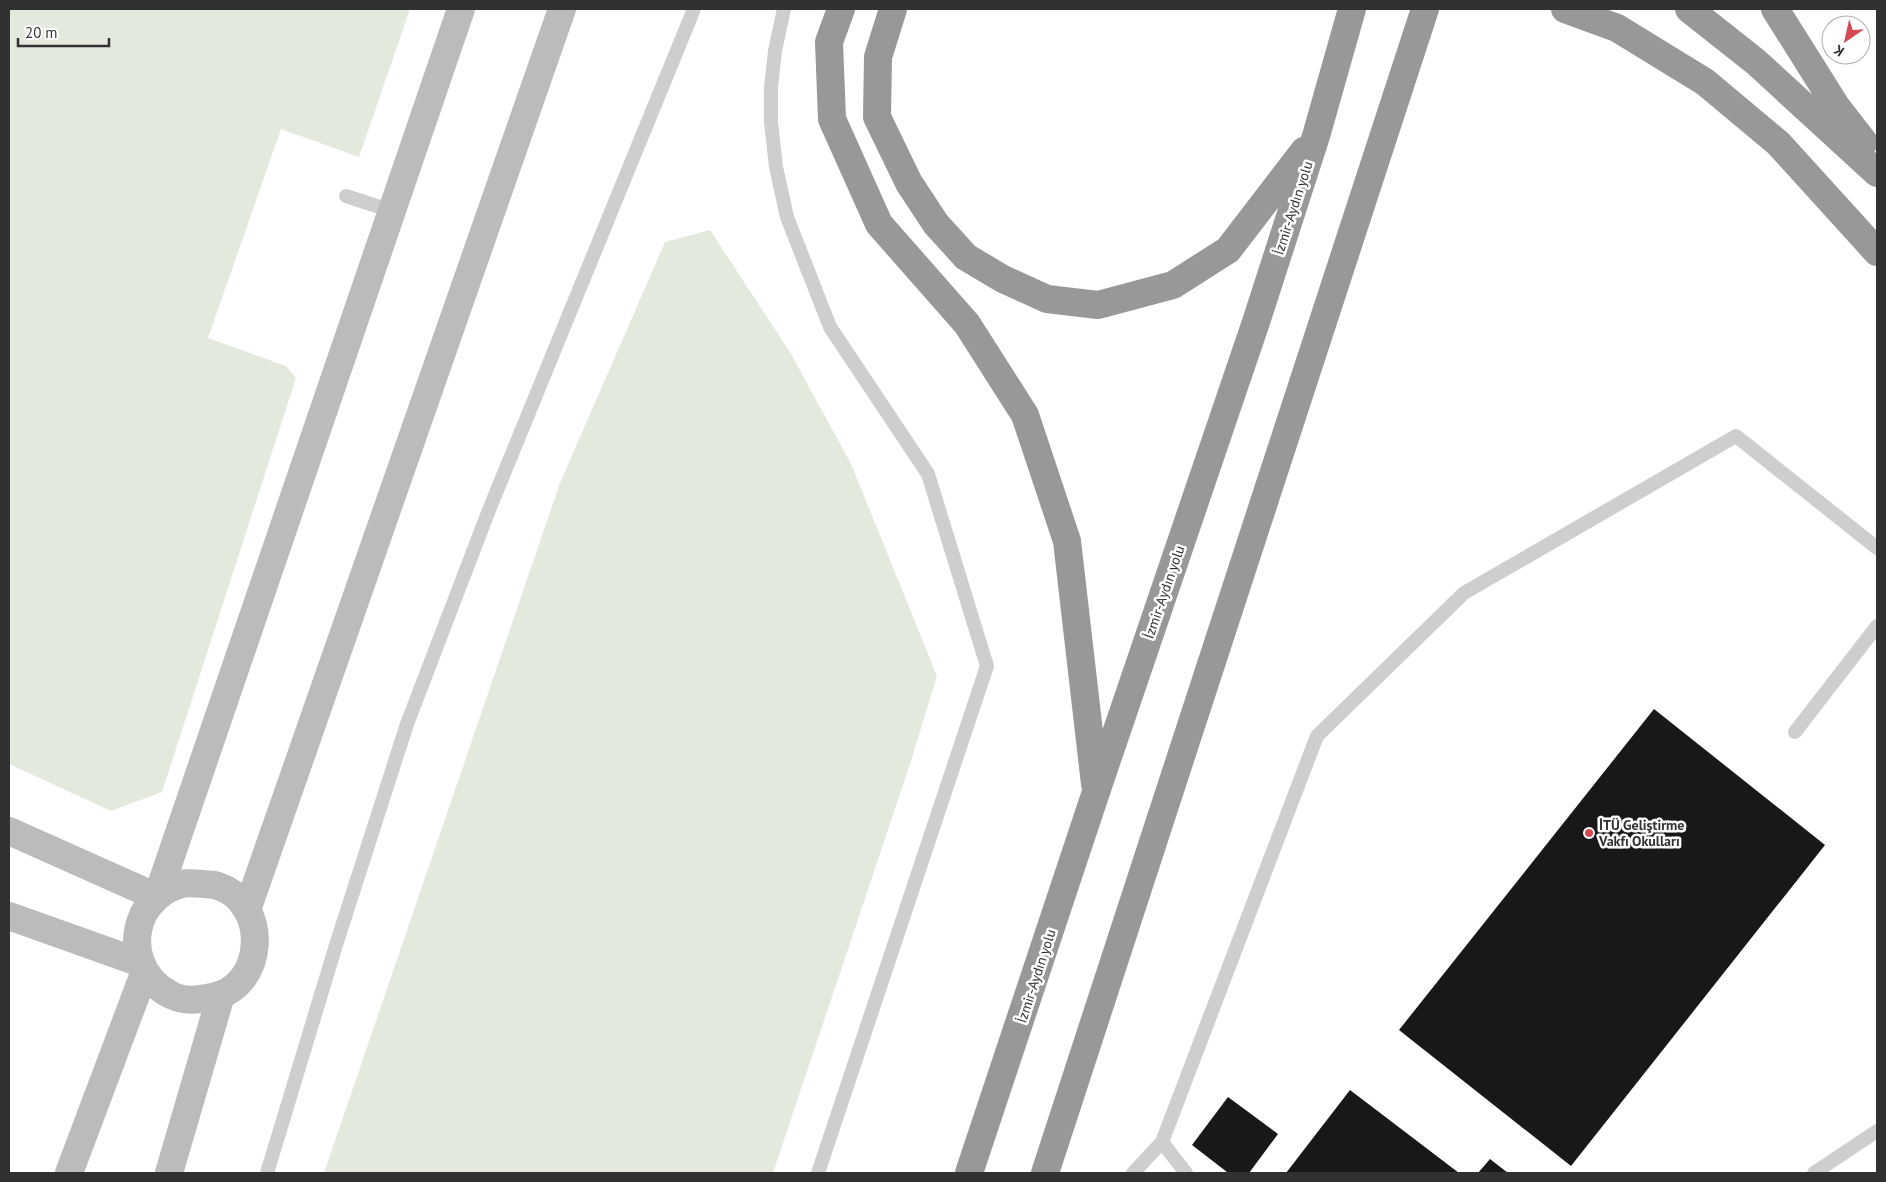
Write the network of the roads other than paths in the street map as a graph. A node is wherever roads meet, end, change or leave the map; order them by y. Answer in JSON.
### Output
{"nodes":[{"id":1,"x":462,"y":9,"type":"edge"},
{"id":2,"x":562,"y":9,"type":"edge"},
{"id":3,"x":694,"y":9,"type":"edge"},
{"id":4,"x":784,"y":9,"type":"edge"},
{"id":5,"x":841,"y":9,"type":"edge"},
{"id":6,"x":893,"y":9,"type":"edge"},
{"id":7,"x":1352,"y":9,"type":"edge"},
{"id":8,"x":1425,"y":9,"type":"edge"},
{"id":9,"x":1565,"y":9,"type":"edge"},
{"id":10,"x":1688,"y":9,"type":"edge"},
{"id":11,"x":1774,"y":9,"type":"edge"},
{"id":12,"x":1316,"y":136,"type":"junction"},
{"id":13,"x":1877,"y":159,"type":"edge"},
{"id":14,"x":1877,"y":173,"type":"edge"},
{"id":15,"x":346,"y":196,"type":"dead end"},
{"id":16,"x":392,"y":211,"type":"junction"},
{"id":17,"x":1877,"y":252,"type":"edge"},
{"id":18,"x":1877,"y":548,"type":"edge"},
{"id":19,"x":1877,"y":626,"type":"edge"},
{"id":20,"x":1795,"y":732,"type":"dead end"},
{"id":21,"x":1096,"y":792,"type":"junction"},
{"id":22,"x":9,"y":832,"type":"edge"},
{"id":23,"x":157,"y":897,"type":"junction"},
{"id":24,"x":247,"y":910,"type":"junction"},
{"id":25,"x":9,"y":916,"type":"edge"},
{"id":26,"x":143,"y":967,"type":"junction"},
{"id":27,"x":221,"y":996,"type":"junction"},
{"id":28,"x":1877,"y":1131,"type":"edge"},
{"id":29,"x":1162,"y":1142,"type":"junction"},
{"id":30,"x":68,"y":1173,"type":"edge"},
{"id":31,"x":169,"y":1173,"type":"edge"},
{"id":32,"x":267,"y":1173,"type":"edge"},
{"id":33,"x":818,"y":1173,"type":"edge"},
{"id":34,"x":969,"y":1173,"type":"edge"},
{"id":35,"x":1045,"y":1173,"type":"edge"},
{"id":36,"x":1133,"y":1173,"type":"edge"},
{"id":37,"x":1186,"y":1173,"type":"edge"},
{"id":38,"x":1814,"y":1173,"type":"edge"}],
"edges":[{"from":1,"to":16,"type":"street"},
{"from":2,"to":24,"type":"street"},
{"from":3,"to":32,"type":"lane"},
{"from":4,"to":33,"type":"lane"},
{"from":5,"to":21,"type":"highway"},
{"from":6,"to":12,"type":"highway"},
{"from":7,"to":12,"type":"highway","name":"İzmir-Aydın yolu"},
{"from":8,"to":35,"type":"highway"},
{"from":9,"to":17,"type":"highway"},
{"from":10,"to":14,"type":"highway"},
{"from":11,"to":13,"type":"highway"},
{"from":12,"to":21,"type":"highway","name":"İzmir-Aydın yolu"},
{"from":15,"to":16,"type":"lane"},
{"from":16,"to":23,"type":"street"},
{"from":18,"to":29,"type":"lane"},
{"from":19,"to":20,"type":"lane"},
{"from":21,"to":34,"type":"highway","name":"İzmir-Aydın yolu"},
{"from":22,"to":23,"type":"street"},
{"from":23,"to":24,"type":"street"},
{"from":23,"to":26,"type":"street"},
{"from":24,"to":27,"type":"street"},
{"from":25,"to":26,"type":"street"},
{"from":26,"to":27,"type":"street"},
{"from":26,"to":30,"type":"street"},
{"from":27,"to":31,"type":"street"},
{"from":28,"to":38,"type":"lane"},
{"from":29,"to":36,"type":"lane"},
{"from":29,"to":37,"type":"lane"}]}
